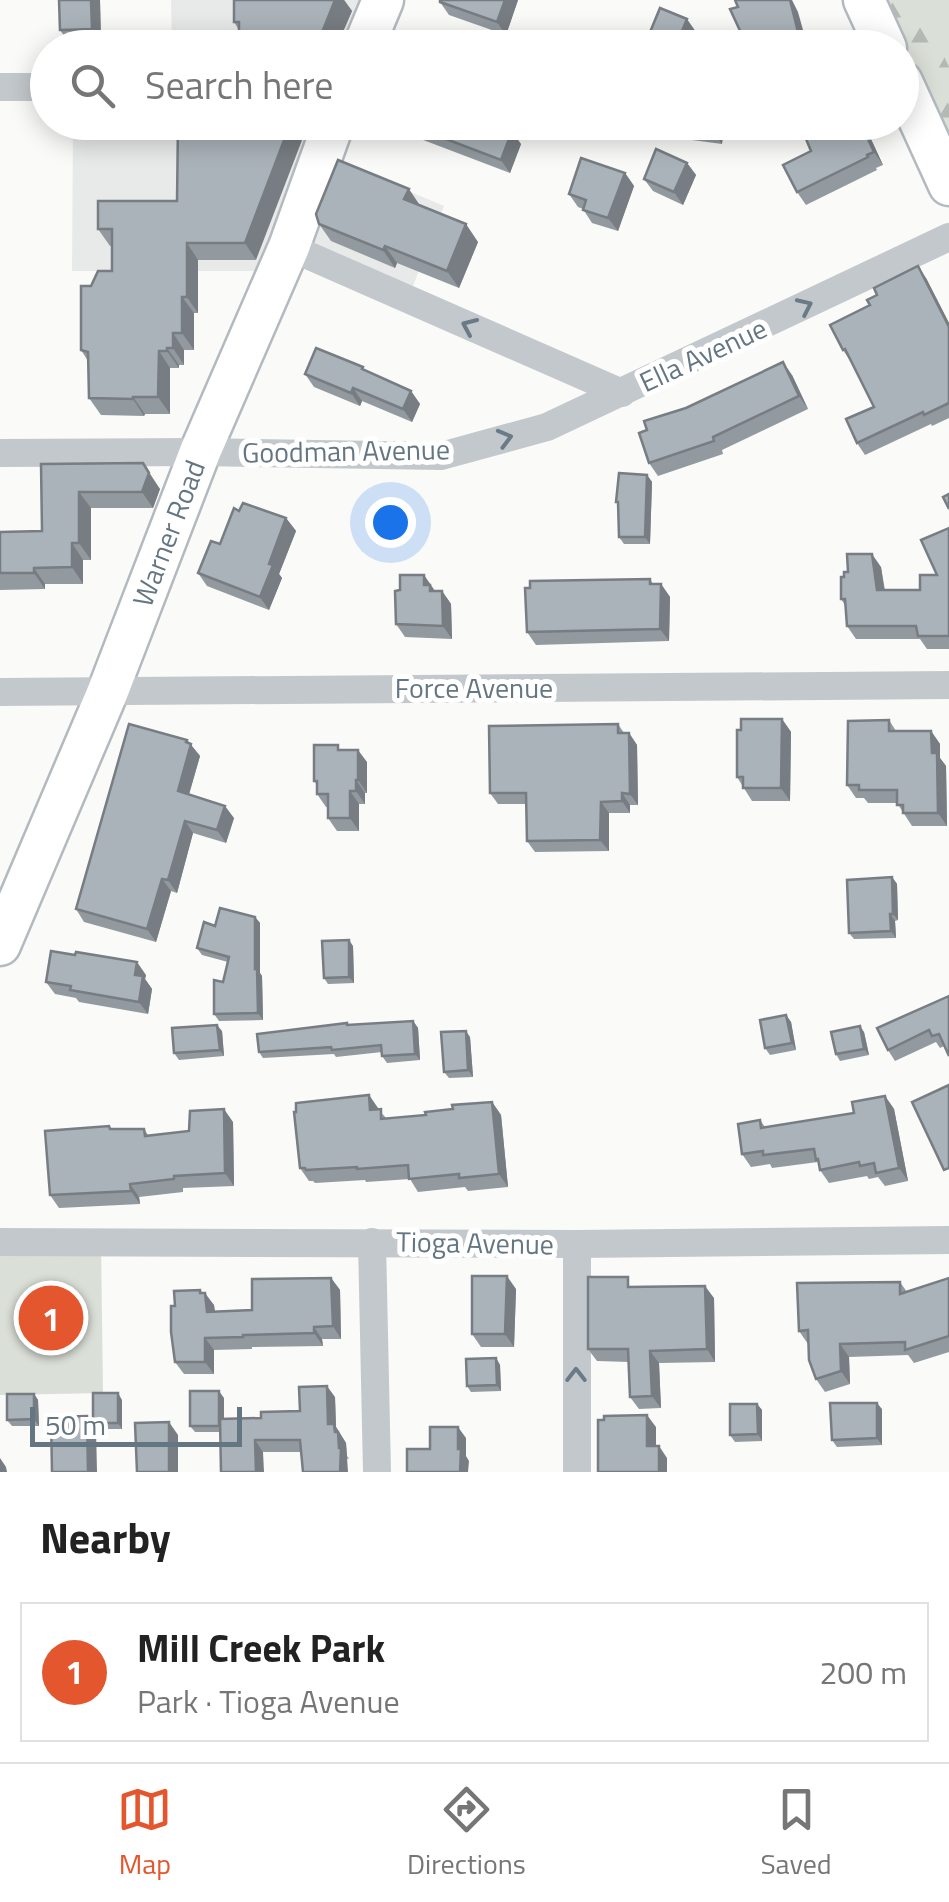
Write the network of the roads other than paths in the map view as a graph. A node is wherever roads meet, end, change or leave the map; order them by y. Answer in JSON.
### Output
{"nodes":[{"id":1,"x":383,"y":0,"type":"edge"},
{"id":2,"x":864,"y":0,"type":"edge"},
{"id":3,"x":370,"y":30,"type":"edge"},
{"id":4,"x":878,"y":30,"type":"edge"},
{"id":5,"x":30,"y":87,"type":"edge"},
{"id":6,"x":0,"y":88,"type":"edge"},
{"id":7,"x":919,"y":119,"type":"edge"},
{"id":8,"x":328,"y":140,"type":"edge"},
{"id":9,"x":949,"y":185,"type":"edge"},
{"id":10,"x":949,"y":237,"type":"edge"},
{"id":11,"x":289,"y":247,"type":"junction"},
{"id":12,"x":622,"y":393,"type":"junction"},
{"id":13,"x":200,"y":452,"type":"junction"},
{"id":14,"x":0,"y":453,"type":"edge"},
{"id":15,"x":949,"y":685,"type":"edge"},
{"id":16,"x":108,"y":691,"type":"junction"},
{"id":17,"x":0,"y":692,"type":"edge"},
{"id":18,"x":0,"y":945,"type":"edge"},
{"id":19,"x":949,"y":1240,"type":"edge"},
{"id":20,"x":0,"y":1242,"type":"edge"},
{"id":21,"x":372,"y":1242,"type":"junction"},
{"id":22,"x":578,"y":1244,"type":"junction"},
{"id":23,"x":377,"y":1472,"type":"edge"},
{"id":24,"x":576,"y":1472,"type":"edge"}],
"edges":[{"from":1,"to":3,"type":"main road"},
{"from":2,"to":4,"type":"main road"},
{"from":5,"to":6,"type":"street"},
{"from":7,"to":9,"type":"main road"},
{"from":8,"to":11,"type":"main road","name":"Warner Road"},
{"from":12,"to":10,"type":"street","name":"Ella Avenue","one_way":true},
{"from":12,"to":11,"type":"street","name":"Ella Avenue","one_way":true},
{"from":11,"to":13,"type":"main road","name":"Warner Road"},
{"from":13,"to":12,"type":"street","name":"Goodman Avenue","one_way":true},
{"from":13,"to":14,"type":"street","name":"Goodman Avenue"},
{"from":13,"to":16,"type":"main road","name":"Warner Road"},
{"from":15,"to":16,"type":"street","name":"Force Avenue"},
{"from":16,"to":17,"type":"street","name":"Force Avenue"},
{"from":16,"to":18,"type":"main road","name":"Warner Road"},
{"from":19,"to":22,"type":"street","name":"Tioga Avenue"},
{"from":20,"to":21,"type":"street","name":"Tioga Avenue"},
{"from":21,"to":22,"type":"street","name":"Tioga Avenue"},
{"from":21,"to":23,"type":"street"},
{"from":24,"to":22,"type":"street","one_way":true}]}
